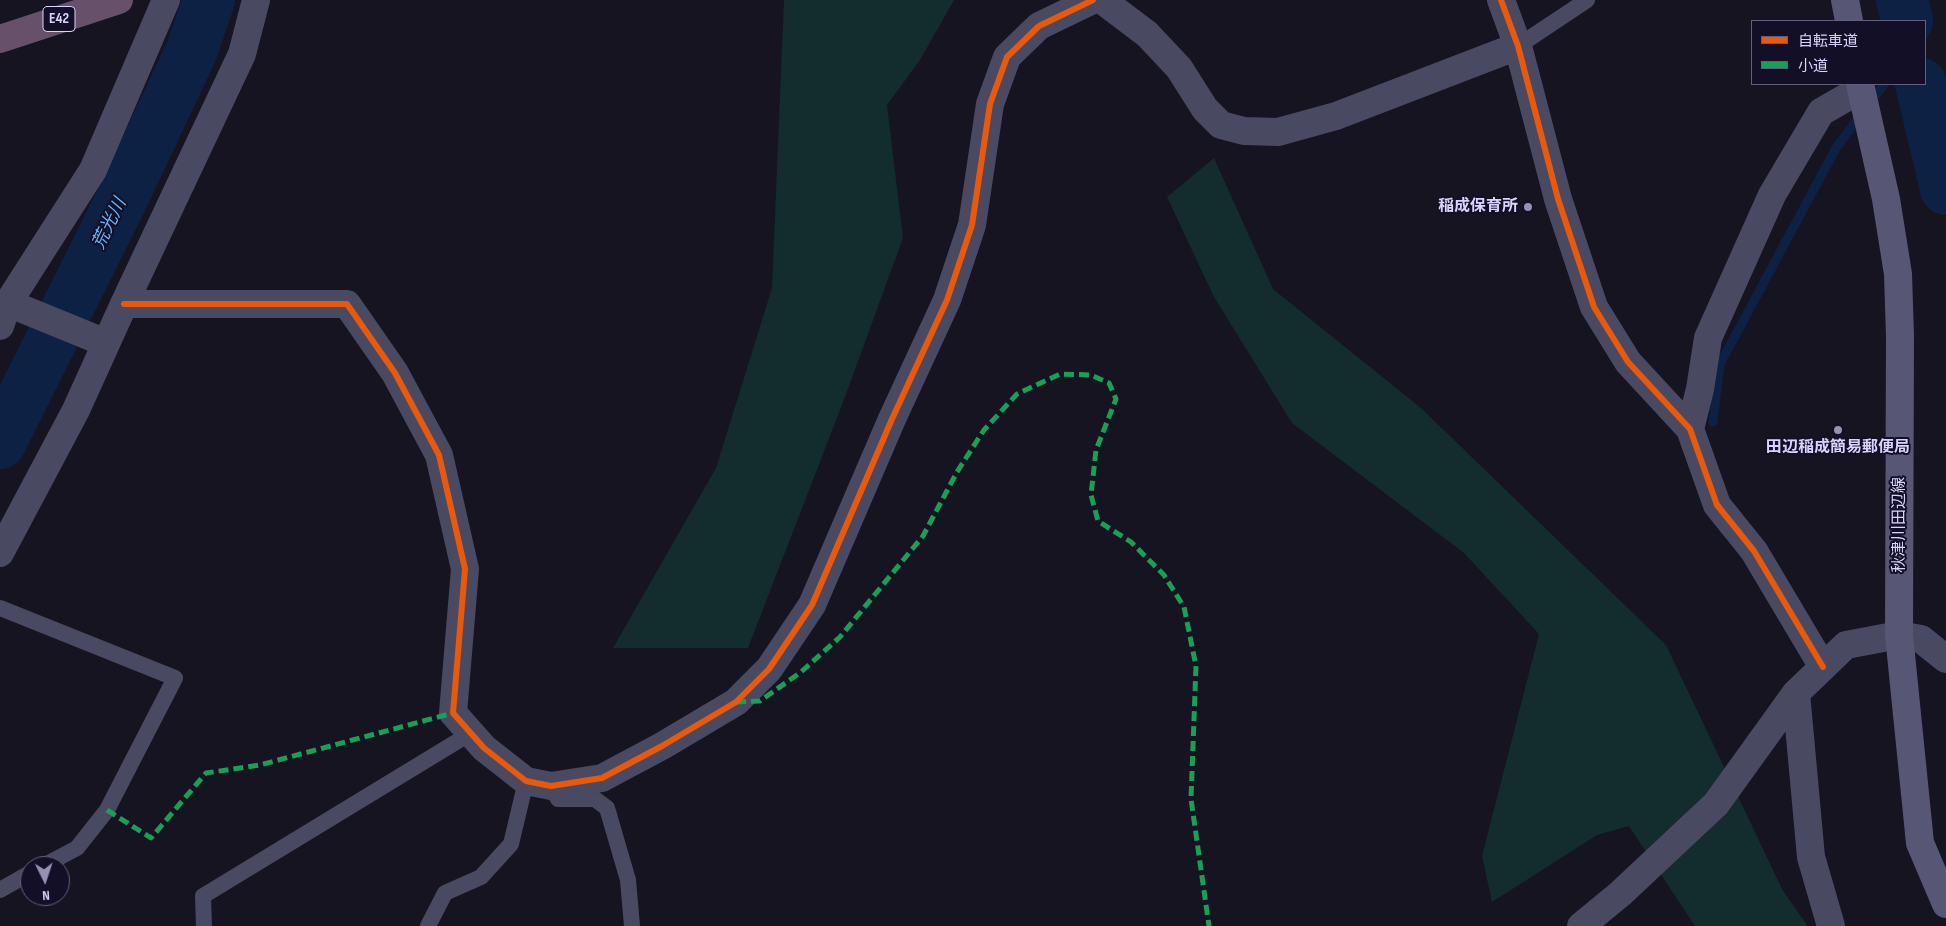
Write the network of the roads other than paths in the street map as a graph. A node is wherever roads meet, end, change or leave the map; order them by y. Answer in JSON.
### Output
{"nodes":[{"id":1,"x":118,"y":0,"type":"edge"},
{"id":2,"x":166,"y":0,"type":"edge"},
{"id":3,"x":256,"y":0,"type":"edge"},
{"id":4,"x":1093,"y":0,"type":"edge"},
{"id":5,"x":1102,"y":0,"type":"edge"},
{"id":6,"x":1501,"y":0,"type":"edge"},
{"id":7,"x":1587,"y":0,"type":"edge"},
{"id":8,"x":1846,"y":0,"type":"edge"},
{"id":9,"x":1849,"y":20,"type":"edge"},
{"id":10,"x":0,"y":39,"type":"edge"},
{"id":11,"x":1518,"y":46,"type":"junction"},
{"id":12,"x":1861,"y":87,"type":"edge"},
{"id":13,"x":124,"y":304,"type":"junction"},
{"id":14,"x":3,"y":310,"type":"edge"},
{"id":15,"x":106,"y":343,"type":"junction"},
{"id":16,"x":1690,"y":430,"type":"junction"},
{"id":17,"x":0,"y":553,"type":"edge"},
{"id":18,"x":0,"y":608,"type":"edge"},
{"id":19,"x":1910,"y":637,"type":"junction"},
{"id":20,"x":1946,"y":659,"type":"edge"},
{"id":21,"x":1823,"y":667,"type":"junction"},
{"id":22,"x":1796,"y":694,"type":"junction"},
{"id":23,"x":471,"y":733,"type":"junction"},
{"id":24,"x":539,"y":784,"type":"junction"},
{"id":25,"x":62,"y":856,"type":"edge"},
{"id":26,"x":20,"y":879,"type":"edge"},
{"id":27,"x":0,"y":890,"type":"edge"},
{"id":28,"x":1946,"y":904,"type":"edge"},
{"id":29,"x":204,"y":926,"type":"edge"},
{"id":30,"x":428,"y":926,"type":"edge"},
{"id":31,"x":632,"y":926,"type":"edge"},
{"id":32,"x":1581,"y":926,"type":"edge"},
{"id":33,"x":1830,"y":926,"type":"edge"}],
"edges":[{"from":1,"to":10,"type":"highway","number":"E42"},
{"from":2,"to":14,"type":"street"},
{"from":3,"to":13,"type":"street"},
{"from":4,"to":24,"type":"street"},
{"from":5,"to":11,"type":"street"},
{"from":6,"to":11,"type":"street"},
{"from":7,"to":11,"type":"lane"},
{"from":8,"to":9,"type":"main road"},
{"from":11,"to":16,"type":"street"},
{"from":12,"to":16,"type":"street"},
{"from":12,"to":19,"type":"main road","name":"秋津川田辺線"},
{"from":13,"to":15,"type":"street"},
{"from":13,"to":23,"type":"street"},
{"from":14,"to":15,"type":"street"},
{"from":15,"to":17,"type":"street"},
{"from":16,"to":21,"type":"street"},
{"from":18,"to":25,"type":"lane"},
{"from":19,"to":20,"type":"street"},
{"from":19,"to":21,"type":"street"},
{"from":19,"to":28,"type":"main road","name":"秋津川田辺線"},
{"from":21,"to":22,"type":"street"},
{"from":22,"to":32,"type":"street"},
{"from":22,"to":33,"type":"street"},
{"from":23,"to":24,"type":"street"},
{"from":23,"to":29,"type":"lane"},
{"from":24,"to":30,"type":"lane"},
{"from":24,"to":31,"type":"lane"},
{"from":26,"to":27,"type":"lane"}]}
